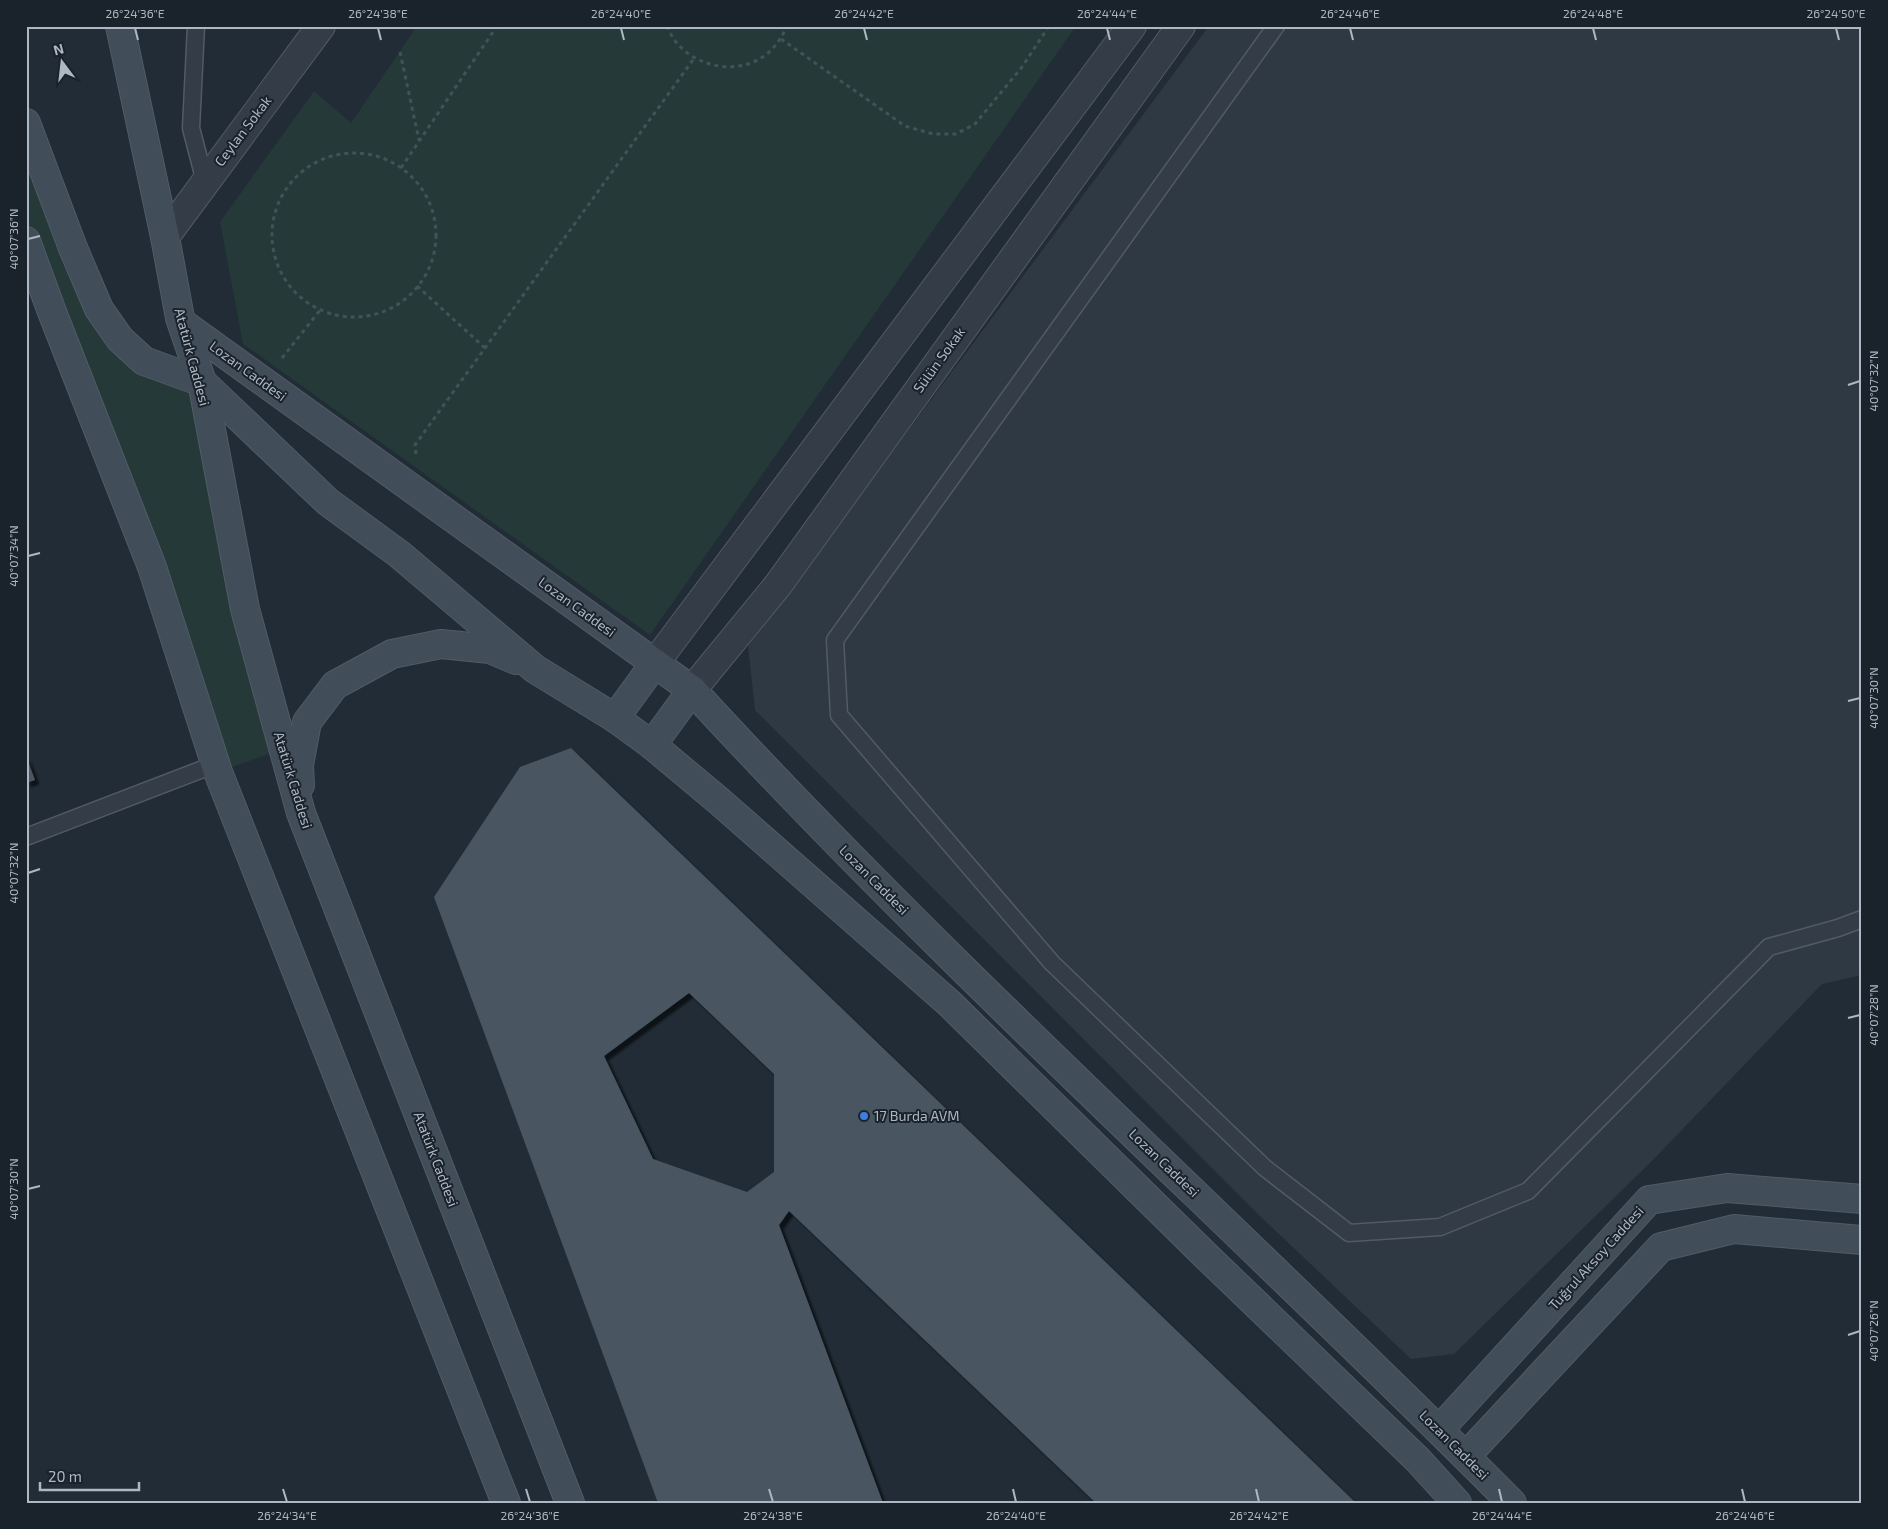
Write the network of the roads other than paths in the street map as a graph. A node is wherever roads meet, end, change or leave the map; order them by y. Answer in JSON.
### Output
{"nodes":[{"id":1,"x":120,"y":26,"type":"edge"},
{"id":2,"x":196,"y":26,"type":"edge"},
{"id":3,"x":321,"y":26,"type":"edge"},
{"id":4,"x":1132,"y":26,"type":"edge"},
{"id":5,"x":1181,"y":26,"type":"edge"},
{"id":6,"x":1276,"y":26,"type":"edge"},
{"id":7,"x":26,"y":123,"type":"edge"},
{"id":8,"x":205,"y":182,"type":"junction"},
{"id":9,"x":165,"y":237,"type":"junction"},
{"id":10,"x":26,"y":241,"type":"edge"},
{"id":11,"x":182,"y":323,"type":"junction"},
{"id":12,"x":202,"y":382,"type":"junction"},
{"id":13,"x":655,"y":663,"type":"junction"},
{"id":14,"x":535,"y":669,"type":"junction"},
{"id":15,"x":692,"y":690,"type":"junction"},
{"id":16,"x":615,"y":718,"type":"junction"},
{"id":17,"x":652,"y":745,"type":"junction"},
{"id":18,"x":216,"y":764,"type":"junction"},
{"id":19,"x":301,"y":813,"type":"junction"},
{"id":20,"x":26,"y":837,"type":"edge"},
{"id":21,"x":1862,"y":918,"type":"edge"},
{"id":22,"x":1862,"y":1199,"type":"edge"},
{"id":23,"x":1862,"y":1240,"type":"edge"},
{"id":24,"x":1439,"y":1430,"type":"junction"},
{"id":25,"x":1466,"y":1456,"type":"junction"},
{"id":26,"x":506,"y":1503,"type":"edge"},
{"id":27,"x":570,"y":1503,"type":"edge"},
{"id":28,"x":1457,"y":1503,"type":"edge"},
{"id":29,"x":1512,"y":1503,"type":"edge"}],
"edges":[{"from":1,"to":9,"type":"street","name":"Atatürk Caddesi"},
{"from":2,"to":8,"type":"lane"},
{"from":3,"to":8,"type":"street","name":"Ceylan Sokak"},
{"from":4,"to":13,"type":"street"},
{"from":5,"to":15,"type":"street","name":"Sülün Sokak"},
{"from":6,"to":21,"type":"lane"},
{"from":7,"to":12,"type":"street"},
{"from":8,"to":9,"type":"street","name":"Ceylan Sokak"},
{"from":9,"to":11,"type":"street","name":"Atatürk Caddesi"},
{"from":10,"to":18,"type":"street"},
{"from":11,"to":12,"type":"street","name":"Atatürk Caddesi"},
{"from":11,"to":13,"type":"street","name":"Lozan Caddesi"},
{"from":12,"to":14,"type":"street"},
{"from":12,"to":19,"type":"street","name":"Atatürk Caddesi"},
{"from":13,"to":15,"type":"street","name":"Lozan Caddesi"},
{"from":13,"to":16,"type":"street"},
{"from":14,"to":16,"type":"street"},
{"from":14,"to":19,"type":"street"},
{"from":15,"to":17,"type":"street"},
{"from":15,"to":24,"type":"street","name":"Lozan Caddesi"},
{"from":16,"to":17,"type":"street"},
{"from":17,"to":28,"type":"street"},
{"from":18,"to":20,"type":"lane"},
{"from":18,"to":26,"type":"street"},
{"from":19,"to":27,"type":"street","name":"Atatürk Caddesi"},
{"from":22,"to":24,"type":"street","name":"Tuğrul Aksoy Caddesi"},
{"from":23,"to":25,"type":"street"},
{"from":24,"to":25,"type":"street","name":"Lozan Caddesi"},
{"from":25,"to":29,"type":"street","name":"Lozan Caddesi"}]}
